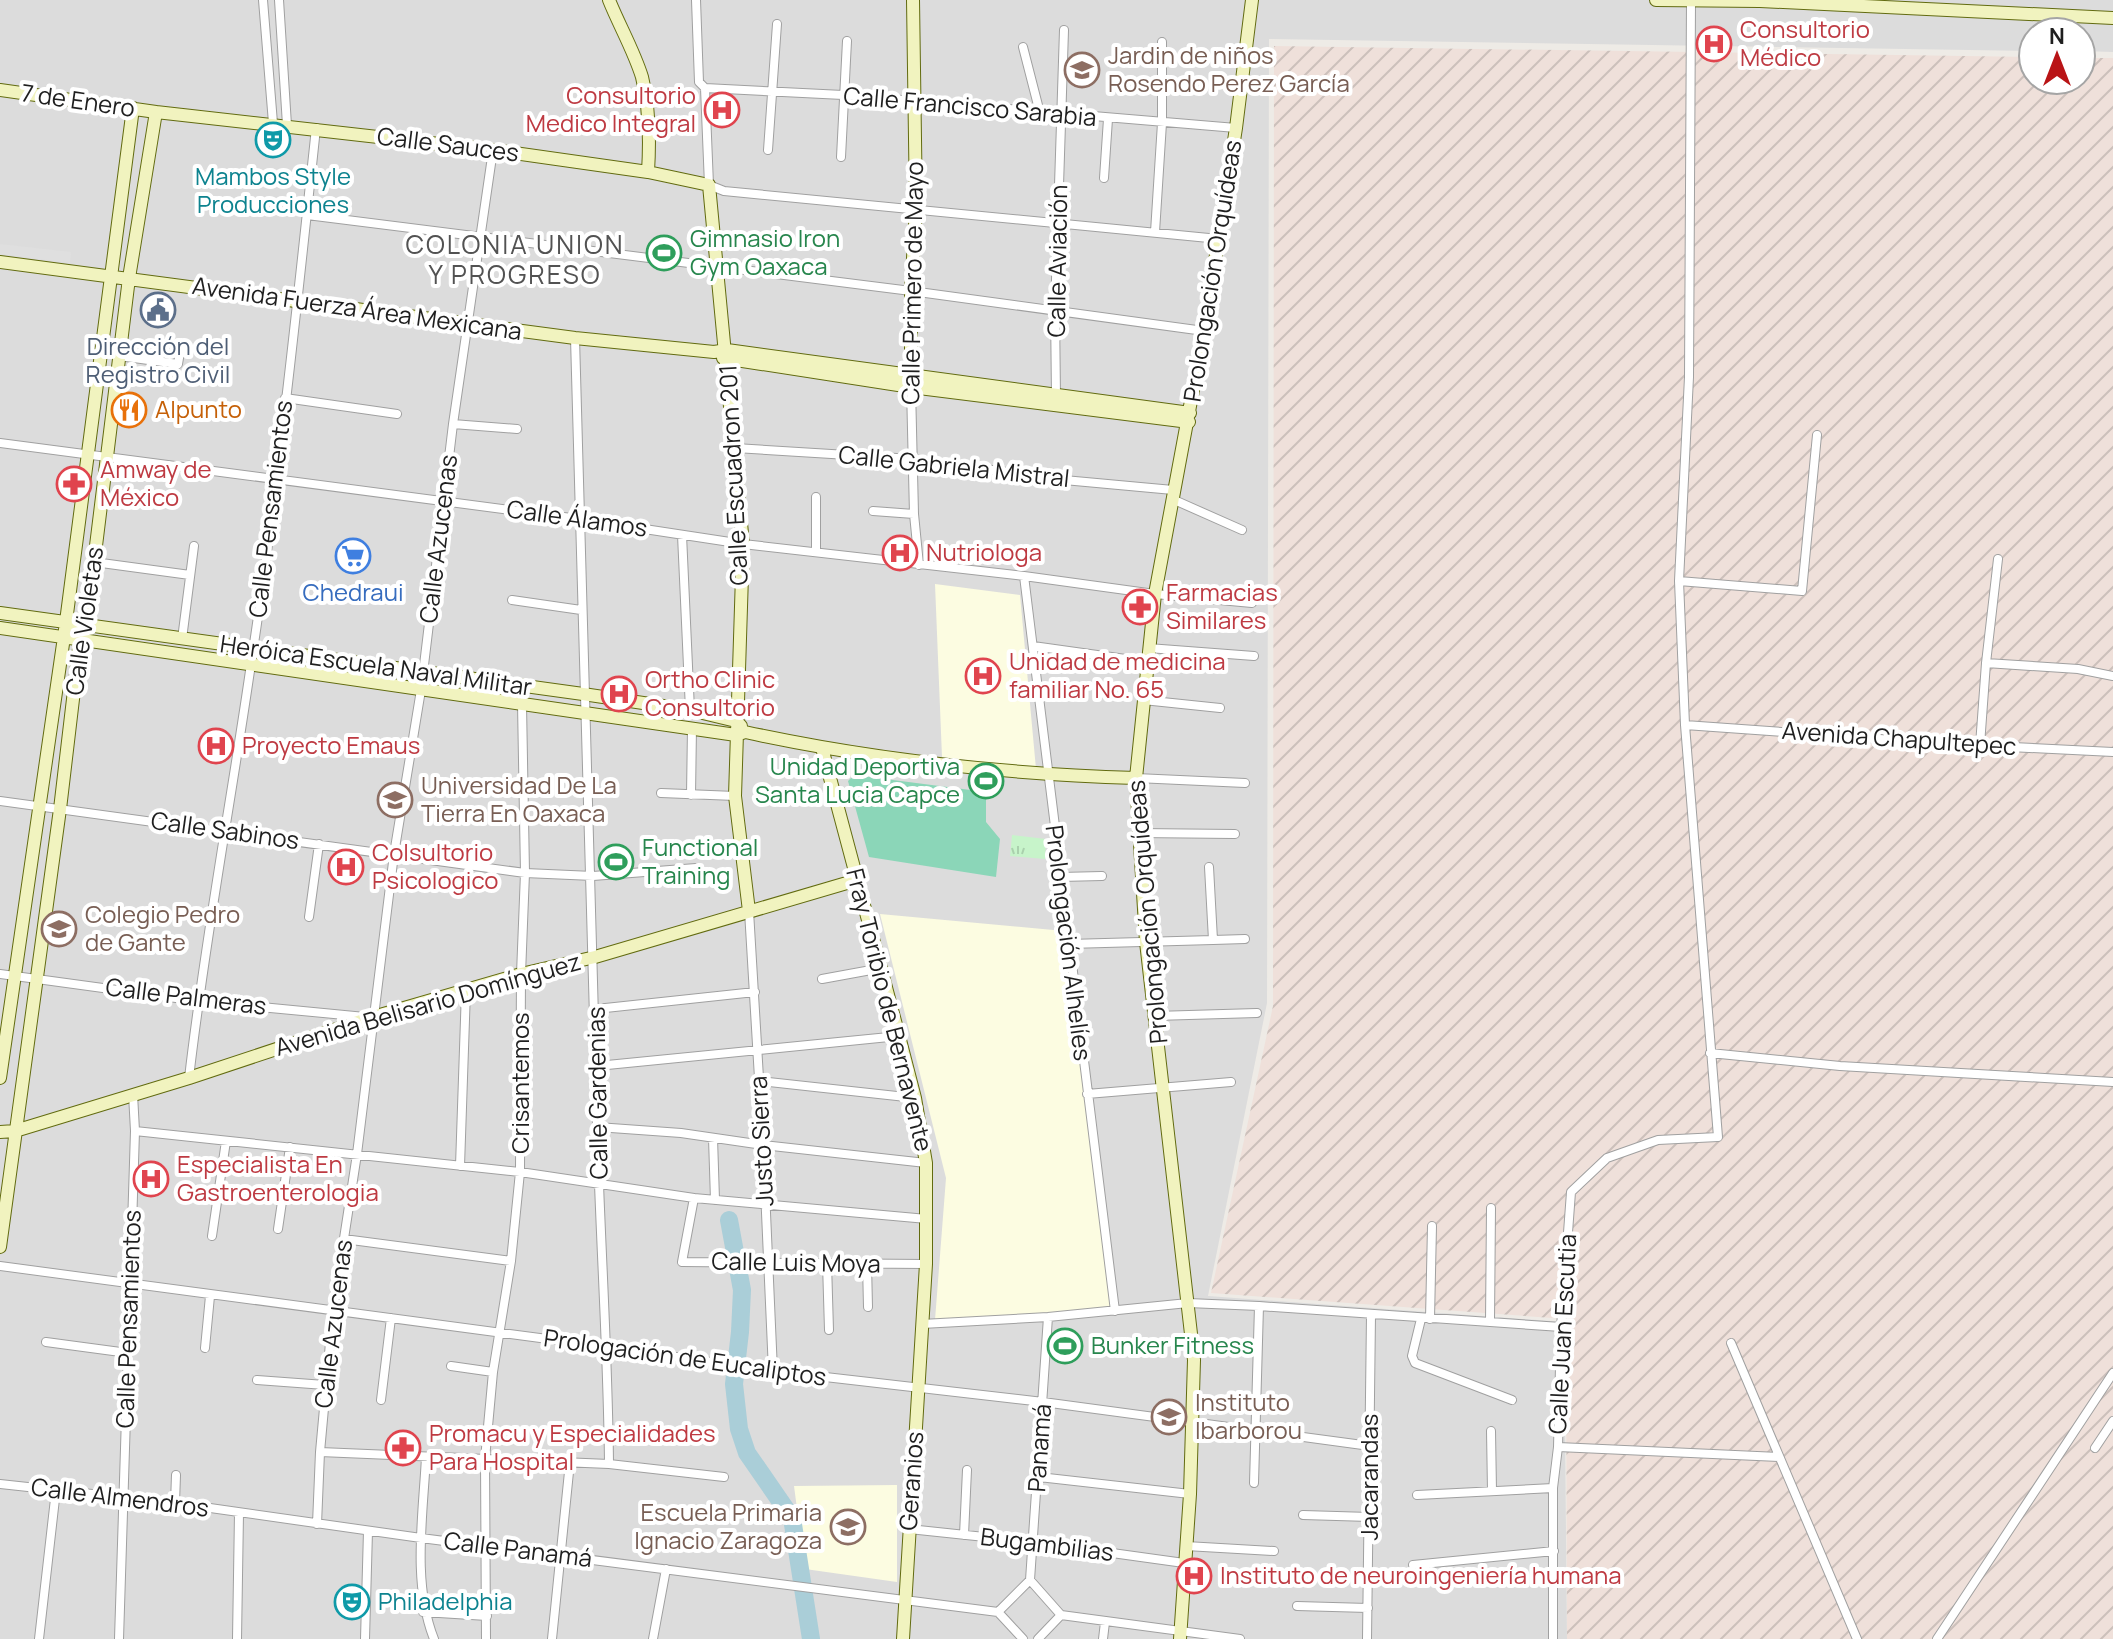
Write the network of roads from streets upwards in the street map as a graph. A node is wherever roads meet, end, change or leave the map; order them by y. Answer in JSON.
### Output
{"nodes":[{"id":1,"x":263,"y":0,"type":"edge"},
{"id":2,"x":279,"y":0,"type":"edge"},
{"id":3,"x":609,"y":0,"type":"edge"},
{"id":4,"x":696,"y":0,"type":"edge"},
{"id":5,"x":913,"y":0,"type":"edge"},
{"id":6,"x":1252,"y":0,"type":"edge"},
{"id":7,"x":1656,"y":0,"type":"edge"},
{"id":8,"x":1691,"y":1,"type":"edge"},
{"id":9,"x":1959,"y":6,"type":"edge"},
{"id":10,"x":2113,"y":18,"type":"edge"},
{"id":11,"x":777,"y":24,"type":"dead end"},
{"id":12,"x":1064,"y":30,"type":"dead end"},
{"id":13,"x":847,"y":41,"type":"dead end"},
{"id":14,"x":1162,"y":42,"type":"dead end"},
{"id":15,"x":1023,"y":47,"type":"dead end"},
{"id":16,"x":705,"y":88,"type":"junction"},
{"id":17,"x":0,"y":90,"type":"edge"},
{"id":18,"x":774,"y":92,"type":"junction"},
{"id":19,"x":843,"y":95,"type":"junction"},
{"id":20,"x":914,"y":102,"type":"junction"},
{"id":21,"x":133,"y":108,"type":"junction"},
{"id":22,"x":156,"y":112,"type":"junction"},
{"id":23,"x":1040,"y":113,"type":"junction"},
{"id":24,"x":1060,"y":115,"type":"junction"},
{"id":25,"x":1108,"y":119,"type":"junction"},
{"id":26,"x":273,"y":123,"type":"junction"},
{"id":27,"x":1162,"y":123,"type":"junction"},
{"id":28,"x":287,"y":125,"type":"junction"},
{"id":29,"x":316,"y":128,"type":"junction"},
{"id":30,"x":1236,"y":128,"type":"junction"},
{"id":31,"x":493,"y":150,"type":"junction"},
{"id":32,"x":768,"y":150,"type":"dead end"},
{"id":33,"x":841,"y":157,"type":"dead end"},
{"id":34,"x":648,"y":172,"type":"junction"},
{"id":35,"x":1104,"y":178,"type":"dead end"},
{"id":36,"x":709,"y":185,"type":"junction"},
{"id":37,"x":916,"y":208,"type":"junction"},
{"id":38,"x":307,"y":215,"type":"junction"},
{"id":39,"x":1059,"y":223,"type":"junction"},
{"id":40,"x":1155,"y":232,"type":"junction"},
{"id":41,"x":480,"y":236,"type":"junction"},
{"id":42,"x":1219,"y":239,"type":"junction"},
{"id":43,"x":0,"y":262,"type":"edge"},
{"id":44,"x":718,"y":268,"type":"junction"},
{"id":45,"x":109,"y":276,"type":"junction"},
{"id":46,"x":129,"y":278,"type":"junction"},
{"id":47,"x":911,"y":291,"type":"junction"},
{"id":48,"x":296,"y":302,"type":"junction"},
{"id":49,"x":1055,"y":310,"type":"junction"},
{"id":50,"x":468,"y":322,"type":"junction"},
{"id":51,"x":1204,"y":331,"type":"junction"},
{"id":52,"x":575,"y":338,"type":"junction"},
{"id":53,"x":181,"y":346,"type":"dead end"},
{"id":54,"x":723,"y":355,"type":"junction"},
{"id":55,"x":119,"y":356,"type":"junction"},
{"id":56,"x":912,"y":382,"type":"junction"},
{"id":57,"x":285,"y":398,"type":"junction"},
{"id":58,"x":1056,"y":400,"type":"junction"},
{"id":59,"x":397,"y":414,"type":"dead end"},
{"id":60,"x":1190,"y":418,"type":"junction"},
{"id":61,"x":453,"y":424,"type":"junction"},
{"id":62,"x":517,"y":429,"type":"dead end"},
{"id":63,"x":1817,"y":435,"type":"dead end"},
{"id":64,"x":0,"y":443,"type":"edge"},
{"id":65,"x":735,"y":448,"type":"junction"},
{"id":66,"x":86,"y":456,"type":"junction"},
{"id":67,"x":107,"y":458,"type":"junction"},
{"id":68,"x":913,"y":459,"type":"junction"},
{"id":69,"x":275,"y":480,"type":"junction"},
{"id":70,"x":1172,"y":494,"type":"junction"},
{"id":71,"x":816,"y":497,"type":"dead end"},
{"id":72,"x":443,"y":500,"type":"junction"},
{"id":73,"x":873,"y":511,"type":"dead end"},
{"id":74,"x":914,"y":514,"type":"junction"},
{"id":75,"x":579,"y":519,"type":"junction"},
{"id":76,"x":1242,"y":530,"type":"dead end"},
{"id":77,"x":682,"y":535,"type":"junction"},
{"id":78,"x":743,"y":544,"type":"junction"},
{"id":79,"x":194,"y":546,"type":"dead end"},
{"id":80,"x":816,"y":552,"type":"junction"},
{"id":81,"x":1998,"y":559,"type":"dead end"},
{"id":82,"x":94,"y":562,"type":"junction"},
{"id":83,"x":919,"y":565,"type":"junction"},
{"id":84,"x":190,"y":575,"type":"junction"},
{"id":85,"x":1024,"y":576,"type":"junction"},
{"id":86,"x":1679,"y":581,"type":"junction"},
{"id":87,"x":1155,"y":594,"type":"junction"},
{"id":88,"x":512,"y":600,"type":"dead end"},
{"id":89,"x":1252,"y":603,"type":"dead end"},
{"id":90,"x":581,"y":610,"type":"junction"},
{"id":91,"x":0,"y":613,"type":"edge"},
{"id":92,"x":66,"y":622,"type":"junction"},
{"id":93,"x":83,"y":624,"type":"junction"},
{"id":94,"x":0,"y":628,"type":"edge"},
{"id":95,"x":64,"y":637,"type":"junction"},
{"id":96,"x":182,"y":639,"type":"junction"},
{"id":97,"x":80,"y":640,"type":"junction"},
{"id":98,"x":1033,"y":646,"type":"junction"},
{"id":99,"x":254,"y":648,"type":"junction"},
{"id":100,"x":1148,"y":648,"type":"junction"},
{"id":101,"x":1254,"y":656,"type":"dead end"},
{"id":102,"x":1147,"y":662,"type":"junction"},
{"id":103,"x":1986,"y":663,"type":"junction"},
{"id":104,"x":251,"y":665,"type":"junction"},
{"id":105,"x":422,"y":673,"type":"junction"},
{"id":106,"x":2113,"y":676,"type":"edge"},
{"id":107,"x":421,"y":690,"type":"junction"},
{"id":108,"x":583,"y":694,"type":"junction"},
{"id":109,"x":1143,"y":700,"type":"junction"},
{"id":110,"x":522,"y":704,"type":"junction"},
{"id":111,"x":1220,"y":708,"type":"dead end"},
{"id":112,"x":690,"y":710,"type":"junction"},
{"id":113,"x":584,"y":711,"type":"junction"},
{"id":114,"x":1685,"y":725,"type":"junction"},
{"id":115,"x":692,"y":728,"type":"junction"},
{"id":116,"x":739,"y":729,"type":"junction"},
{"id":117,"x":1980,"y":745,"type":"junction"},
{"id":118,"x":822,"y":748,"type":"junction"},
{"id":119,"x":2113,"y":752,"type":"edge"},
{"id":120,"x":1047,"y":776,"type":"junction"},
{"id":121,"x":1136,"y":778,"type":"junction"},
{"id":122,"x":1245,"y":783,"type":"dead end"},
{"id":123,"x":661,"y":793,"type":"dead end"},
{"id":124,"x":691,"y":795,"type":"junction"},
{"id":125,"x":735,"y":796,"type":"junction"},
{"id":126,"x":0,"y":801,"type":"edge"},
{"id":127,"x":39,"y":807,"type":"junction"},
{"id":128,"x":60,"y":809,"type":"junction"},
{"id":129,"x":224,"y":830,"type":"junction"},
{"id":130,"x":1137,"y":833,"type":"junction"},
{"id":131,"x":1235,"y":834,"type":"dead end"},
{"id":132,"x":319,"y":844,"type":"junction"},
{"id":133,"x":394,"y":854,"type":"junction"},
{"id":134,"x":1209,"y":867,"type":"dead end"},
{"id":135,"x":696,"y":868,"type":"dead end"},
{"id":136,"x":525,"y":873,"type":"junction"},
{"id":137,"x":593,"y":876,"type":"junction"},
{"id":138,"x":1102,"y":876,"type":"dead end"},
{"id":139,"x":1060,"y":877,"type":"junction"},
{"id":140,"x":857,"y":880,"type":"junction"},
{"id":141,"x":749,"y":911,"type":"junction"},
{"id":142,"x":309,"y":917,"type":"dead end"},
{"id":143,"x":1245,"y":939,"type":"dead end"},
{"id":144,"x":1213,"y":940,"type":"junction"},
{"id":145,"x":1146,"y":942,"type":"junction"},
{"id":146,"x":1069,"y":944,"type":"junction"},
{"id":147,"x":595,"y":957,"type":"junction"},
{"id":148,"x":882,"y":968,"type":"junction"},
{"id":149,"x":0,"y":974,"type":"edge"},
{"id":150,"x":521,"y":974,"type":"junction"},
{"id":151,"x":14,"y":975,"type":"junction"},
{"id":152,"x":36,"y":978,"type":"junction"},
{"id":153,"x":822,"y":979,"type":"dead end"},
{"id":154,"x":466,"y":990,"type":"junction"},
{"id":155,"x":755,"y":992,"type":"junction"},
{"id":156,"x":198,"y":1001,"type":"junction"},
{"id":157,"x":596,"y":1009,"type":"junction"},
{"id":158,"x":1257,"y":1013,"type":"dead end"},
{"id":159,"x":1155,"y":1016,"type":"junction"},
{"id":160,"x":373,"y":1017,"type":"junction"},
{"id":161,"x":899,"y":1036,"type":"junction"},
{"id":162,"x":758,"y":1051,"type":"junction"},
{"id":163,"x":1710,"y":1053,"type":"junction"},
{"id":164,"x":597,"y":1066,"type":"junction"},
{"id":165,"x":0,"y":1078,"type":"edge"},
{"id":166,"x":189,"y":1078,"type":"junction"},
{"id":167,"x":759,"y":1081,"type":"junction"},
{"id":168,"x":1231,"y":1082,"type":"dead end"},
{"id":169,"x":2113,"y":1082,"type":"edge"},
{"id":170,"x":1163,"y":1088,"type":"junction"},
{"id":171,"x":133,"y":1093,"type":"junction"},
{"id":172,"x":1087,"y":1094,"type":"junction"},
{"id":173,"x":915,"y":1098,"type":"junction"},
{"id":174,"x":597,"y":1127,"type":"junction"},
{"id":175,"x":15,"y":1131,"type":"junction"},
{"id":176,"x":135,"y":1131,"type":"junction"},
{"id":177,"x":0,"y":1132,"type":"edge"},
{"id":178,"x":713,"y":1138,"type":"junction"},
{"id":179,"x":226,"y":1141,"type":"junction"},
{"id":180,"x":763,"y":1145,"type":"junction"},
{"id":181,"x":290,"y":1147,"type":"junction"},
{"id":182,"x":357,"y":1154,"type":"junction"},
{"id":183,"x":926,"y":1163,"type":"junction"},
{"id":184,"x":460,"y":1166,"type":"junction"},
{"id":185,"x":520,"y":1172,"type":"junction"},
{"id":186,"x":600,"y":1184,"type":"junction"},
{"id":187,"x":694,"y":1198,"type":"junction"},
{"id":188,"x":715,"y":1200,"type":"junction"},
{"id":189,"x":765,"y":1205,"type":"junction"},
{"id":190,"x":1491,"y":1208,"type":"dead end"},
{"id":191,"x":927,"y":1219,"type":"junction"},
{"id":192,"x":1432,"y":1226,"type":"dead end"},
{"id":193,"x":278,"y":1229,"type":"dead end"},
{"id":194,"x":212,"y":1236,"type":"dead end"},
{"id":195,"x":344,"y":1239,"type":"junction"},
{"id":196,"x":0,"y":1247,"type":"edge"},
{"id":197,"x":511,"y":1261,"type":"junction"},
{"id":198,"x":827,"y":1263,"type":"junction"},
{"id":199,"x":767,"y":1264,"type":"junction"},
{"id":200,"x":867,"y":1264,"type":"junction"},
{"id":201,"x":926,"y":1264,"type":"junction"},
{"id":202,"x":0,"y":1266,"type":"edge"},
{"id":203,"x":130,"y":1283,"type":"junction"},
{"id":204,"x":210,"y":1296,"type":"junction"},
{"id":205,"x":1188,"y":1303,"type":"junction"},
{"id":206,"x":1259,"y":1306,"type":"junction"},
{"id":207,"x":868,"y":1307,"type":"dead end"},
{"id":208,"x":333,"y":1310,"type":"junction"},
{"id":209,"x":1115,"y":1311,"type":"junction"},
{"id":210,"x":1371,"y":1315,"type":"junction"},
{"id":211,"x":1048,"y":1317,"type":"junction"},
{"id":212,"x":391,"y":1318,"type":"junction"},
{"id":213,"x":1426,"y":1319,"type":"junction"},
{"id":214,"x":1490,"y":1322,"type":"junction"},
{"id":215,"x":922,"y":1324,"type":"junction"},
{"id":216,"x":1561,"y":1327,"type":"junction"},
{"id":217,"x":829,"y":1330,"type":"dead end"},
{"id":218,"x":499,"y":1334,"type":"junction"},
{"id":219,"x":46,"y":1342,"type":"dead end"},
{"id":220,"x":1731,"y":1343,"type":"dead end"},
{"id":221,"x":608,"y":1347,"type":"junction"},
{"id":222,"x":205,"y":1348,"type":"dead end"},
{"id":223,"x":128,"y":1353,"type":"junction"},
{"id":224,"x":451,"y":1366,"type":"dead end"},
{"id":225,"x":773,"y":1371,"type":"junction"},
{"id":226,"x":493,"y":1372,"type":"junction"},
{"id":227,"x":2113,"y":1373,"type":"edge"},
{"id":228,"x":257,"y":1380,"type":"dead end"},
{"id":229,"x":325,"y":1385,"type":"junction"},
{"id":230,"x":919,"y":1388,"type":"junction"},
{"id":231,"x":381,"y":1400,"type":"dead end"},
{"id":232,"x":1512,"y":1400,"type":"dead end"},
{"id":233,"x":1043,"y":1402,"type":"junction"},
{"id":234,"x":2113,"y":1421,"type":"edge"},
{"id":235,"x":1193,"y":1423,"type":"junction"},
{"id":236,"x":1491,"y":1431,"type":"dead end"},
{"id":237,"x":1255,"y":1432,"type":"junction"},
{"id":238,"x":1370,"y":1446,"type":"junction"},
{"id":239,"x":1558,"y":1447,"type":"junction"},
{"id":240,"x":2095,"y":1448,"type":"dead end"},
{"id":241,"x":320,"y":1452,"type":"junction"},
{"id":242,"x":426,"y":1457,"type":"junction"},
{"id":243,"x":1779,"y":1457,"type":"junction"},
{"id":244,"x":485,"y":1459,"type":"junction"},
{"id":245,"x":570,"y":1462,"type":"junction"},
{"id":246,"x":609,"y":1464,"type":"junction"},
{"id":247,"x":967,"y":1470,"type":"dead end"},
{"id":248,"x":176,"y":1475,"type":"dead end"},
{"id":249,"x":724,"y":1477,"type":"dead end"},
{"id":250,"x":1039,"y":1477,"type":"junction"},
{"id":251,"x":1254,"y":1483,"type":"dead end"},
{"id":252,"x":0,"y":1484,"type":"edge"},
{"id":253,"x":1553,"y":1488,"type":"junction"},
{"id":254,"x":56,"y":1490,"type":"junction"},
{"id":255,"x":1492,"y":1491,"type":"junction"},
{"id":256,"x":1190,"y":1494,"type":"junction"},
{"id":257,"x":1417,"y":1495,"type":"dead end"},
{"id":258,"x":124,"y":1497,"type":"junction"},
{"id":259,"x":175,"y":1503,"type":"junction"},
{"id":260,"x":239,"y":1513,"type":"junction"},
{"id":261,"x":1303,"y":1515,"type":"dead end"},
{"id":262,"x":1370,"y":1517,"type":"junction"},
{"id":263,"x":317,"y":1524,"type":"junction"},
{"id":264,"x":909,"y":1529,"type":"junction"},
{"id":265,"x":368,"y":1531,"type":"junction"},
{"id":266,"x":964,"y":1535,"type":"junction"},
{"id":267,"x":421,"y":1538,"type":"junction"},
{"id":268,"x":1033,"y":1542,"type":"junction"},
{"id":269,"x":487,"y":1545,"type":"junction"},
{"id":270,"x":1186,"y":1546,"type":"junction"},
{"id":271,"x":1274,"y":1551,"type":"dead end"},
{"id":272,"x":1554,"y":1551,"type":"junction"},
{"id":273,"x":562,"y":1555,"type":"junction"},
{"id":274,"x":1184,"y":1563,"type":"junction"},
{"id":275,"x":1413,"y":1565,"type":"dead end"},
{"id":276,"x":666,"y":1569,"type":"junction"},
{"id":277,"x":1030,"y":1580,"type":"junction"},
{"id":278,"x":905,"y":1600,"type":"junction"},
{"id":279,"x":1297,"y":1606,"type":"dead end"},
{"id":280,"x":1368,"y":1608,"type":"junction"},
{"id":281,"x":423,"y":1612,"type":"junction"},
{"id":282,"x":998,"y":1612,"type":"junction"},
{"id":283,"x":1061,"y":1615,"type":"junction"},
{"id":284,"x":487,"y":1616,"type":"junction"},
{"id":285,"x":1105,"y":1622,"type":"junction"},
{"id":286,"x":1180,"y":1636,"type":"edge"},
{"id":287,"x":39,"y":1639,"type":"edge"},
{"id":288,"x":119,"y":1639,"type":"edge"},
{"id":289,"x":237,"y":1639,"type":"edge"},
{"id":290,"x":365,"y":1639,"type":"edge"},
{"id":291,"x":434,"y":1639,"type":"edge"},
{"id":292,"x":486,"y":1639,"type":"edge"},
{"id":293,"x":552,"y":1639,"type":"edge"},
{"id":294,"x":653,"y":1639,"type":"edge"},
{"id":295,"x":903,"y":1639,"type":"edge"},
{"id":296,"x":1023,"y":1639,"type":"edge"},
{"id":297,"x":1038,"y":1639,"type":"edge"},
{"id":298,"x":1103,"y":1639,"type":"edge"},
{"id":299,"x":1240,"y":1639,"type":"edge"},
{"id":300,"x":1367,"y":1639,"type":"edge"},
{"id":301,"x":1553,"y":1639,"type":"edge"},
{"id":302,"x":1857,"y":1639,"type":"edge"},
{"id":303,"x":1937,"y":1639,"type":"edge"}],
"edges":[{"from":1,"to":26,"type":"street"},
{"from":2,"to":28,"type":"street"},
{"from":3,"to":34,"type":"street"},
{"from":4,"to":16,"type":"street","name":"Calle Escuadron 201"},
{"from":5,"to":20,"type":"street","name":"Calle Primero de Mayo"},
{"from":6,"to":30,"type":"street","name":"Prolongación Orquídeas"},
{"from":7,"to":8,"type":"street"},
{"from":8,"to":9,"type":"street"},
{"from":8,"to":86,"type":"street"},
{"from":9,"to":10,"type":"street"},
{"from":11,"to":18,"type":"street"},
{"from":12,"to":24,"type":"street","name":"Calle Aviación"},
{"from":13,"to":19,"type":"street"},
{"from":14,"to":27,"type":"street"},
{"from":15,"to":23,"type":"street"},
{"from":16,"to":18,"type":"street","name":"Calle Francisco Sarabia"},
{"from":16,"to":36,"type":"street","name":"Calle Escuadron 201"},
{"from":17,"to":21,"type":"street","name":"7 de Enero"},
{"from":18,"to":19,"type":"street","name":"Calle Francisco Sarabia"},
{"from":18,"to":32,"type":"street"},
{"from":19,"to":20,"type":"street","name":"Calle Francisco Sarabia"},
{"from":19,"to":33,"type":"street"},
{"from":20,"to":23,"type":"street","name":"Calle Francisco Sarabia"},
{"from":20,"to":37,"type":"street","name":"Calle Primero de Mayo"},
{"from":21,"to":22,"type":"street","name":"7 de Enero"},
{"from":21,"to":45,"type":"street","name":"Calle Violetas"},
{"from":22,"to":26,"type":"street","name":"Calle Sauces"},
{"from":22,"to":46,"type":"street","name":"Calle Violetas"},
{"from":23,"to":24,"type":"street","name":"Calle Francisco Sarabia"},
{"from":24,"to":25,"type":"street","name":"Calle Francisco Sarabia"},
{"from":24,"to":39,"type":"street","name":"Calle Aviación"},
{"from":25,"to":27,"type":"street","name":"Calle Francisco Sarabia"},
{"from":25,"to":35,"type":"street"},
{"from":26,"to":28,"type":"street","name":"Calle Sauces"},
{"from":27,"to":30,"type":"street","name":"Calle Francisco Sarabia"},
{"from":27,"to":40,"type":"street"},
{"from":28,"to":29,"type":"street","name":"Calle Sauces"},
{"from":29,"to":31,"type":"street","name":"Calle Sauces"},
{"from":29,"to":38,"type":"street","name":"Calle Pensamientos"},
{"from":30,"to":42,"type":"street","name":"Prolongación Orquídeas"},
{"from":31,"to":34,"type":"street","name":"Calle Sauces"},
{"from":31,"to":41,"type":"street","name":"Calle Azucenas"},
{"from":34,"to":36,"type":"street","name":"Calle Sauces"},
{"from":36,"to":37,"type":"street","name":"Calle Sauces"},
{"from":36,"to":44,"type":"street","name":"Calle Escuadron 201"},
{"from":37,"to":39,"type":"street","name":"Calle Sauces"},
{"from":37,"to":47,"type":"street","name":"Calle Primero de Mayo"},
{"from":38,"to":41,"type":"street"},
{"from":38,"to":48,"type":"street","name":"Calle Pensamientos"},
{"from":39,"to":40,"type":"street","name":"Calle Sauces"},
{"from":39,"to":49,"type":"street","name":"Calle Aviación"},
{"from":40,"to":42,"type":"street","name":"Calle Sauces"},
{"from":41,"to":44,"type":"street"},
{"from":41,"to":50,"type":"street","name":"Calle Azucenas"},
{"from":42,"to":51,"type":"street","name":"Prolongación Orquídeas"},
{"from":43,"to":45,"type":"street","name":"Avenida Fuerza Área Mexicana"},
{"from":44,"to":47,"type":"street"},
{"from":44,"to":54,"type":"street","name":"Calle Escuadron 201"},
{"from":45,"to":46,"type":"street","name":"Avenida Fuerza Área Mexicana"},
{"from":45,"to":66,"type":"street","name":"Calle Violetas"},
{"from":46,"to":48,"type":"street","name":"Avenida Fuerza Área Mexicana"},
{"from":46,"to":55,"type":"street","name":"Calle Violetas"},
{"from":47,"to":49,"type":"street"},
{"from":47,"to":56,"type":"street","name":"Calle Primero de Mayo"},
{"from":48,"to":50,"type":"street","name":"Avenida Fuerza Área Mexicana"},
{"from":48,"to":57,"type":"street","name":"Calle Pensamientos"},
{"from":49,"to":51,"type":"street"},
{"from":49,"to":58,"type":"street","name":"Calle Aviación"},
{"from":50,"to":52,"type":"street","name":"Avenida Fuerza Área Mexicana"},
{"from":50,"to":61,"type":"street","name":"Calle Azucenas"},
{"from":51,"to":60,"type":"street","name":"Prolongación Orquídeas"},
{"from":52,"to":54,"type":"street","name":"Avenida Fuerza Área Mexicana"},
{"from":52,"to":75,"type":"street","name":"Calle Gardenias"},
{"from":53,"to":55,"type":"street"},
{"from":54,"to":56,"type":"street","name":"Avenida Fuerza Área Mexicana"},
{"from":54,"to":65,"type":"street","name":"Calle Escuadron 201"},
{"from":55,"to":67,"type":"street","name":"Calle Violetas"},
{"from":56,"to":58,"type":"street","name":"Avenida Fuerza Área Mexicana"},
{"from":56,"to":68,"type":"street","name":"Calle Primero de Mayo"},
{"from":57,"to":59,"type":"street"},
{"from":57,"to":69,"type":"street","name":"Calle Pensamientos"},
{"from":58,"to":60,"type":"street","name":"Avenida Fuerza Área Mexicana"},
{"from":60,"to":70,"type":"street","name":"Prolongación Orquídeas"},
{"from":61,"to":62,"type":"street"},
{"from":61,"to":72,"type":"street","name":"Calle Azucenas"},
{"from":63,"to":86,"type":"street"},
{"from":64,"to":66,"type":"street","name":"Calle Álamos"},
{"from":65,"to":68,"type":"street","name":"Calle Gabriela Mistral"},
{"from":65,"to":78,"type":"street","name":"Calle Escuadron 201"},
{"from":66,"to":67,"type":"street","name":"Calle Álamos"},
{"from":66,"to":92,"type":"street","name":"Calle Violetas"},
{"from":67,"to":69,"type":"street","name":"Calle Álamos"},
{"from":67,"to":82,"type":"street","name":"Calle Violetas"},
{"from":68,"to":70,"type":"street","name":"Calle Gabriela Mistral"},
{"from":68,"to":74,"type":"street","name":"Calle Primero de Mayo"},
{"from":69,"to":72,"type":"street","name":"Calle Álamos"},
{"from":69,"to":99,"type":"street","name":"Calle Pensamientos"},
{"from":70,"to":76,"type":"street","name":"Calle Gabriela Mistral"},
{"from":70,"to":87,"type":"street","name":"Prolongación Orquídeas"},
{"from":71,"to":80,"type":"street"},
{"from":72,"to":75,"type":"street","name":"Calle Álamos"},
{"from":72,"to":105,"type":"street","name":"Calle Azucenas"},
{"from":73,"to":74,"type":"street"},
{"from":74,"to":83,"type":"street","name":"Calle Primero de Mayo"},
{"from":75,"to":77,"type":"street","name":"Calle Álamos"},
{"from":75,"to":90,"type":"street","name":"Calle Gardenias"},
{"from":77,"to":78,"type":"street","name":"Calle Álamos"},
{"from":77,"to":112,"type":"street"},
{"from":78,"to":80,"type":"street","name":"Calle Álamos"},
{"from":78,"to":116,"type":"street","name":"Calle Escuadron 201"},
{"from":79,"to":84,"type":"street"},
{"from":80,"to":83,"type":"street","name":"Calle Álamos"},
{"from":81,"to":103,"type":"street"},
{"from":82,"to":84,"type":"street"},
{"from":82,"to":93,"type":"street","name":"Calle Violetas"},
{"from":83,"to":85,"type":"street","name":"Calle Álamos"},
{"from":84,"to":96,"type":"street"},
{"from":85,"to":87,"type":"street","name":"Calle Álamos"},
{"from":85,"to":98,"type":"street","name":"Prolongación Alhelíes"},
{"from":86,"to":114,"type":"street"},
{"from":87,"to":89,"type":"street","name":"Calle Álamos"},
{"from":87,"to":100,"type":"street","name":"Prolongación Orquídeas"},
{"from":88,"to":90,"type":"street"},
{"from":90,"to":108,"type":"street","name":"Calle Gardenias"},
{"from":91,"to":92,"type":"street","name":"Heróica Escuela Naval Militar"},
{"from":92,"to":93,"type":"street","name":"Heróica Escuela Naval Militar"},
{"from":92,"to":95,"type":"street","name":"Calle Violetas"},
{"from":93,"to":96,"type":"street","name":"Heróica Escuela Naval Militar"},
{"from":93,"to":97,"type":"street","name":"Calle Violetas"},
{"from":94,"to":95,"type":"street","name":"Heróica Escuela Naval Militar"},
{"from":95,"to":97,"type":"street","name":"Heróica Escuela Naval Militar"},
{"from":95,"to":127,"type":"street","name":"Calle Violetas"},
{"from":96,"to":99,"type":"street","name":"Heróica Escuela Naval Militar"},
{"from":97,"to":104,"type":"street","name":"Heróica Escuela Naval Militar"},
{"from":97,"to":128,"type":"street","name":"Calle Violetas"},
{"from":98,"to":102,"type":"street"},
{"from":98,"to":120,"type":"street","name":"Prolongación Alhelíes"},
{"from":99,"to":104,"type":"street","name":"Calle Pensamientos"},
{"from":99,"to":105,"type":"street","name":"Heróica Escuela Naval Militar"},
{"from":100,"to":101,"type":"street"},
{"from":100,"to":102,"type":"street","name":"Prolongación Orquídeas"},
{"from":102,"to":109,"type":"street","name":"Prolongación Orquídeas"},
{"from":103,"to":106,"type":"street"},
{"from":103,"to":117,"type":"street"},
{"from":104,"to":107,"type":"street","name":"Heróica Escuela Naval Militar"},
{"from":104,"to":129,"type":"street","name":"Calle Pensamientos"},
{"from":105,"to":107,"type":"street","name":"Calle Azucenas"},
{"from":105,"to":108,"type":"street","name":"Heróica Escuela Naval Militar"},
{"from":107,"to":110,"type":"street","name":"Heróica Escuela Naval Militar"},
{"from":107,"to":133,"type":"street","name":"Calle Azucenas"},
{"from":108,"to":112,"type":"street","name":"Heróica Escuela Naval Militar"},
{"from":108,"to":113,"type":"street","name":"Calle Gardenias"},
{"from":109,"to":111,"type":"street"},
{"from":109,"to":121,"type":"street","name":"Prolongación Orquídeas"},
{"from":110,"to":113,"type":"street","name":"Heróica Escuela Naval Militar"},
{"from":110,"to":136,"type":"street","name":"Crisantemos"},
{"from":112,"to":116,"type":"street","name":"Heróica Escuela Naval Militar"},
{"from":113,"to":115,"type":"street","name":"Heróica Escuela Naval Militar"},
{"from":113,"to":137,"type":"street","name":"Calle Gardenias"},
{"from":114,"to":117,"type":"street","name":"Avenida Chapultepec"},
{"from":114,"to":163,"type":"street"},
{"from":115,"to":116,"type":"street","name":"Heróica Escuela Naval Militar"},
{"from":115,"to":124,"type":"street"},
{"from":116,"to":118,"type":"street","name":"Heróica Escuela Naval Militar"},
{"from":116,"to":125,"type":"street","name":"Calle Escuadron 201"},
{"from":117,"to":119,"type":"street","name":"Avenida Chapultepec"},
{"from":118,"to":120,"type":"street","name":"Heróica Escuela Naval Militar"},
{"from":118,"to":140,"type":"street","name":"Fray Toribio de Bernavente"},
{"from":120,"to":121,"type":"street","name":"Heróica Escuela Naval Militar"},
{"from":120,"to":139,"type":"street","name":"Prolongación Alhelíes"},
{"from":121,"to":122,"type":"street"},
{"from":121,"to":130,"type":"street","name":"Prolongación Orquídeas"},
{"from":123,"to":124,"type":"street"},
{"from":124,"to":125,"type":"street"},
{"from":125,"to":141,"type":"street","name":"Calle Escuadron 201"},
{"from":126,"to":127,"type":"street","name":"Calle Sabinos"},
{"from":127,"to":128,"type":"street","name":"Calle Sabinos"},
{"from":127,"to":151,"type":"street","name":"Calle Violetas"},
{"from":128,"to":129,"type":"street","name":"Calle Sabinos"},
{"from":128,"to":152,"type":"street","name":"Calle Violetas"},
{"from":129,"to":132,"type":"street","name":"Calle Sabinos"},
{"from":129,"to":156,"type":"street","name":"Calle Pensamientos"},
{"from":130,"to":131,"type":"street"},
{"from":130,"to":145,"type":"street","name":"Prolongación Orquídeas"},
{"from":132,"to":133,"type":"street","name":"Calle Sabinos"},
{"from":132,"to":142,"type":"street"},
{"from":133,"to":136,"type":"street","name":"Calle Sabinos"},
{"from":133,"to":160,"type":"street","name":"Calle Azucenas"},
{"from":134,"to":144,"type":"street"},
{"from":135,"to":137,"type":"street","name":"Calle Sabinos"},
{"from":136,"to":137,"type":"street","name":"Calle Sabinos"},
{"from":136,"to":150,"type":"street","name":"Crisantemos"},
{"from":137,"to":147,"type":"street","name":"Calle Gardenias"},
{"from":138,"to":139,"type":"street"},
{"from":139,"to":146,"type":"street","name":"Prolongación Alhelíes"},
{"from":140,"to":141,"type":"street","name":"Avenida Belisario Domínguez"},
{"from":140,"to":148,"type":"street","name":"Fray Toribio de Bernavente"},
{"from":141,"to":147,"type":"street","name":"Avenida Belisario Domínguez"},
{"from":141,"to":155,"type":"street","name":"Justo Sierra"},
{"from":143,"to":144,"type":"street"},
{"from":144,"to":145,"type":"street"},
{"from":145,"to":146,"type":"street"},
{"from":145,"to":159,"type":"street","name":"Prolongación Orquídeas"},
{"from":146,"to":172,"type":"street","name":"Prolongación Alhelíes"},
{"from":147,"to":150,"type":"street","name":"Avenida Belisario Domínguez"},
{"from":147,"to":157,"type":"street","name":"Calle Gardenias"},
{"from":148,"to":153,"type":"street"},
{"from":148,"to":161,"type":"street","name":"Fray Toribio de Bernavente"},
{"from":149,"to":151,"type":"street","name":"Calle Palmeras"},
{"from":150,"to":154,"type":"street","name":"Avenida Belisario Domínguez"},
{"from":150,"to":185,"type":"street","name":"Crisantemos"},
{"from":151,"to":152,"type":"street","name":"Calle Palmeras"},
{"from":151,"to":165,"type":"street","name":"Calle Violetas"},
{"from":152,"to":156,"type":"street","name":"Calle Palmeras"},
{"from":152,"to":175,"type":"street","name":"Calle Violetas"},
{"from":154,"to":160,"type":"street","name":"Avenida Belisario Domínguez"},
{"from":154,"to":184,"type":"street"},
{"from":155,"to":157,"type":"street"},
{"from":155,"to":162,"type":"street","name":"Justo Sierra"},
{"from":156,"to":160,"type":"street","name":"Calle Palmeras"},
{"from":156,"to":166,"type":"street","name":"Calle Pensamientos"},
{"from":157,"to":164,"type":"street","name":"Calle Gardenias"},
{"from":158,"to":159,"type":"street"},
{"from":159,"to":170,"type":"street","name":"Prolongación Orquídeas"},
{"from":160,"to":166,"type":"street","name":"Avenida Belisario Domínguez"},
{"from":160,"to":182,"type":"street","name":"Calle Azucenas"},
{"from":161,"to":162,"type":"street"},
{"from":161,"to":173,"type":"street","name":"Fray Toribio de Bernavente"},
{"from":162,"to":164,"type":"street"},
{"from":162,"to":167,"type":"street","name":"Justo Sierra"},
{"from":163,"to":169,"type":"street"},
{"from":163,"to":216,"type":"street","name":"Calle Juan Escutia"},
{"from":164,"to":174,"type":"street","name":"Calle Gardenias"},
{"from":166,"to":171,"type":"street","name":"Avenida Belisario Domínguez"},
{"from":167,"to":173,"type":"street"},
{"from":167,"to":180,"type":"street","name":"Justo Sierra"},
{"from":168,"to":170,"type":"street"},
{"from":170,"to":172,"type":"street"},
{"from":170,"to":205,"type":"street","name":"Prolongación Orquídeas"},
{"from":171,"to":175,"type":"street","name":"Avenida Belisario Domínguez"},
{"from":171,"to":176,"type":"street","name":"Calle Pensamientos"},
{"from":172,"to":209,"type":"street","name":"Prolongación Alhelíes"},
{"from":173,"to":183,"type":"street","name":"Fray Toribio de Bernavente"},
{"from":174,"to":178,"type":"street"},
{"from":174,"to":186,"type":"street","name":"Calle Gardenias"},
{"from":175,"to":177,"type":"street","name":"Avenida Belisario Domínguez"},
{"from":175,"to":196,"type":"street","name":"Calle Violetas"},
{"from":176,"to":179,"type":"street"},
{"from":176,"to":203,"type":"street","name":"Calle Pensamientos"},
{"from":178,"to":180,"type":"street"},
{"from":178,"to":188,"type":"street"},
{"from":179,"to":181,"type":"street"},
{"from":179,"to":194,"type":"street"},
{"from":180,"to":183,"type":"street"},
{"from":180,"to":189,"type":"street","name":"Justo Sierra"},
{"from":181,"to":182,"type":"street"},
{"from":181,"to":193,"type":"street"},
{"from":182,"to":184,"type":"street"},
{"from":182,"to":195,"type":"street","name":"Calle Azucenas"},
{"from":183,"to":191,"type":"street","name":"Fray Toribio de Bernavente"},
{"from":184,"to":185,"type":"street"},
{"from":185,"to":186,"type":"street"},
{"from":185,"to":197,"type":"street","name":"Crisantemos"},
{"from":186,"to":187,"type":"street"},
{"from":186,"to":221,"type":"street","name":"Calle Gardenias"},
{"from":187,"to":188,"type":"street"},
{"from":187,"to":199,"type":"street","name":"Calle Luis Moya"},
{"from":188,"to":189,"type":"street"},
{"from":189,"to":191,"type":"street"},
{"from":189,"to":199,"type":"street","name":"Justo Sierra"},
{"from":190,"to":214,"type":"street"},
{"from":191,"to":201,"type":"street","name":"Fray Toribio de Bernavente"},
{"from":192,"to":213,"type":"street"},
{"from":195,"to":197,"type":"street"},
{"from":195,"to":208,"type":"street","name":"Calle Azucenas"},
{"from":197,"to":218,"type":"street","name":"Crisantemos"},
{"from":198,"to":199,"type":"street","name":"Calle Luis Moya"},
{"from":198,"to":200,"type":"street","name":"Calle Luis Moya"},
{"from":198,"to":217,"type":"street"},
{"from":199,"to":225,"type":"street","name":"Justo Sierra"},
{"from":200,"to":201,"type":"street","name":"Calle Luis Moya"},
{"from":200,"to":207,"type":"street"},
{"from":201,"to":215,"type":"street","name":"Fray Toribio de Bernavente"},
{"from":202,"to":203,"type":"street","name":"Prologación de Eucaliptos"},
{"from":203,"to":204,"type":"street","name":"Prologación de Eucaliptos"},
{"from":203,"to":223,"type":"street","name":"Calle Pensamientos"},
{"from":204,"to":208,"type":"street","name":"Prologación de Eucaliptos"},
{"from":204,"to":222,"type":"street"},
{"from":205,"to":206,"type":"street"},
{"from":205,"to":209,"type":"street"},
{"from":205,"to":235,"type":"street","name":"Prolongación Orquídeas"},
{"from":206,"to":210,"type":"street"},
{"from":206,"to":237,"type":"street"},
{"from":208,"to":212,"type":"street","name":"Prologación de Eucaliptos"},
{"from":208,"to":229,"type":"street","name":"Calle Azucenas"},
{"from":209,"to":211,"type":"street"},
{"from":210,"to":213,"type":"street"},
{"from":210,"to":238,"type":"street","name":"Jacarandas"},
{"from":211,"to":215,"type":"street"},
{"from":211,"to":233,"type":"street","name":"Panamá"},
{"from":212,"to":218,"type":"street","name":"Prologación de Eucaliptos"},
{"from":212,"to":231,"type":"street"},
{"from":213,"to":214,"type":"street"},
{"from":213,"to":232,"type":"street"},
{"from":214,"to":216,"type":"street"},
{"from":215,"to":230,"type":"street","name":"Geranios"},
{"from":216,"to":239,"type":"street","name":"Calle Juan Escutia"},
{"from":218,"to":221,"type":"street","name":"Prologación de Eucaliptos"},
{"from":218,"to":226,"type":"street","name":"Crisantemos"},
{"from":219,"to":223,"type":"street"},
{"from":220,"to":243,"type":"street"},
{"from":221,"to":225,"type":"street","name":"Prologación de Eucaliptos"},
{"from":221,"to":246,"type":"street","name":"Calle Gardenias"},
{"from":223,"to":258,"type":"street","name":"Calle Pensamientos"},
{"from":224,"to":226,"type":"street"},
{"from":225,"to":230,"type":"street","name":"Prologación de Eucaliptos"},
{"from":226,"to":244,"type":"street","name":"Crisantemos"},
{"from":227,"to":303,"type":"street"},
{"from":228,"to":229,"type":"street"},
{"from":229,"to":241,"type":"street","name":"Calle Azucenas"},
{"from":230,"to":233,"type":"street","name":"Prologación de Eucaliptos"},
{"from":230,"to":264,"type":"street","name":"Geranios"},
{"from":233,"to":235,"type":"street","name":"Prologación de Eucaliptos"},
{"from":233,"to":250,"type":"street","name":"Panamá"},
{"from":234,"to":240,"type":"street"},
{"from":235,"to":237,"type":"street","name":"Prologación de Eucaliptos"},
{"from":235,"to":256,"type":"street","name":"Prolongación Orquídeas"},
{"from":236,"to":255,"type":"street"},
{"from":237,"to":238,"type":"street","name":"Prologación de Eucaliptos"},
{"from":237,"to":251,"type":"street"},
{"from":238,"to":262,"type":"street","name":"Jacarandas"},
{"from":239,"to":243,"type":"street"},
{"from":239,"to":253,"type":"street","name":"Calle Juan Escutia"},
{"from":241,"to":242,"type":"street"},
{"from":241,"to":263,"type":"street","name":"Calle Azucenas"},
{"from":242,"to":244,"type":"street"},
{"from":242,"to":267,"type":"street"},
{"from":243,"to":302,"type":"street"},
{"from":244,"to":245,"type":"street"},
{"from":244,"to":269,"type":"street","name":"Crisantemos"},
{"from":245,"to":246,"type":"street"},
{"from":245,"to":273,"type":"street"},
{"from":246,"to":249,"type":"street"},
{"from":247,"to":266,"type":"street"},
{"from":248,"to":259,"type":"street"},
{"from":250,"to":256,"type":"street"},
{"from":250,"to":268,"type":"street","name":"Panamá"},
{"from":252,"to":254,"type":"street","name":"Calle Almendros"},
{"from":253,"to":255,"type":"street"},
{"from":253,"to":272,"type":"street","name":"Calle Juan Escutia"},
{"from":254,"to":258,"type":"street","name":"Calle Almendros"},
{"from":254,"to":287,"type":"street"},
{"from":255,"to":257,"type":"street"},
{"from":256,"to":270,"type":"street","name":"Prolongación Orquídeas"},
{"from":258,"to":259,"type":"street","name":"Calle Almendros"},
{"from":258,"to":288,"type":"street","name":"Calle Pensamientos"},
{"from":259,"to":260,"type":"street","name":"Calle Almendros"},
{"from":260,"to":263,"type":"street","name":"Calle Panamá"},
{"from":260,"to":289,"type":"street"},
{"from":261,"to":262,"type":"street"},
{"from":262,"to":280,"type":"street","name":"Jacarandas"},
{"from":263,"to":265,"type":"street","name":"Calle Panamá"},
{"from":264,"to":266,"type":"street","name":"Bugambilias"},
{"from":264,"to":278,"type":"street","name":"Geranios"},
{"from":265,"to":267,"type":"street","name":"Calle Panamá"},
{"from":265,"to":290,"type":"street"},
{"from":266,"to":268,"type":"street","name":"Bugambilias"},
{"from":267,"to":269,"type":"street","name":"Calle Panamá"},
{"from":267,"to":281,"type":"street"},
{"from":268,"to":274,"type":"street","name":"Bugambilias"},
{"from":268,"to":277,"type":"street","name":"Panamá"},
{"from":269,"to":273,"type":"street","name":"Calle Panamá"},
{"from":269,"to":284,"type":"street","name":"Crisantemos"},
{"from":270,"to":271,"type":"street"},
{"from":270,"to":274,"type":"street","name":"Prolongación Orquídeas"},
{"from":272,"to":275,"type":"street"},
{"from":272,"to":301,"type":"street","name":"Calle Juan Escutia"},
{"from":273,"to":276,"type":"street","name":"Calle Panamá"},
{"from":273,"to":293,"type":"street"},
{"from":274,"to":286,"type":"street","name":"Prolongación Orquídeas"},
{"from":276,"to":278,"type":"street","name":"Calle Panamá"},
{"from":276,"to":294,"type":"street"},
{"from":277,"to":282,"type":"street"},
{"from":277,"to":283,"type":"street"},
{"from":278,"to":282,"type":"street"},
{"from":278,"to":295,"type":"street","name":"Geranios"},
{"from":279,"to":280,"type":"street"},
{"from":280,"to":300,"type":"street","name":"Jacarandas"},
{"from":281,"to":284,"type":"street"},
{"from":281,"to":291,"type":"street"},
{"from":282,"to":296,"type":"street"},
{"from":283,"to":285,"type":"street"},
{"from":283,"to":297,"type":"street"},
{"from":284,"to":292,"type":"street","name":"Crisantemos"},
{"from":285,"to":286,"type":"street"},
{"from":285,"to":298,"type":"street"},
{"from":286,"to":299,"type":"street"}]}
